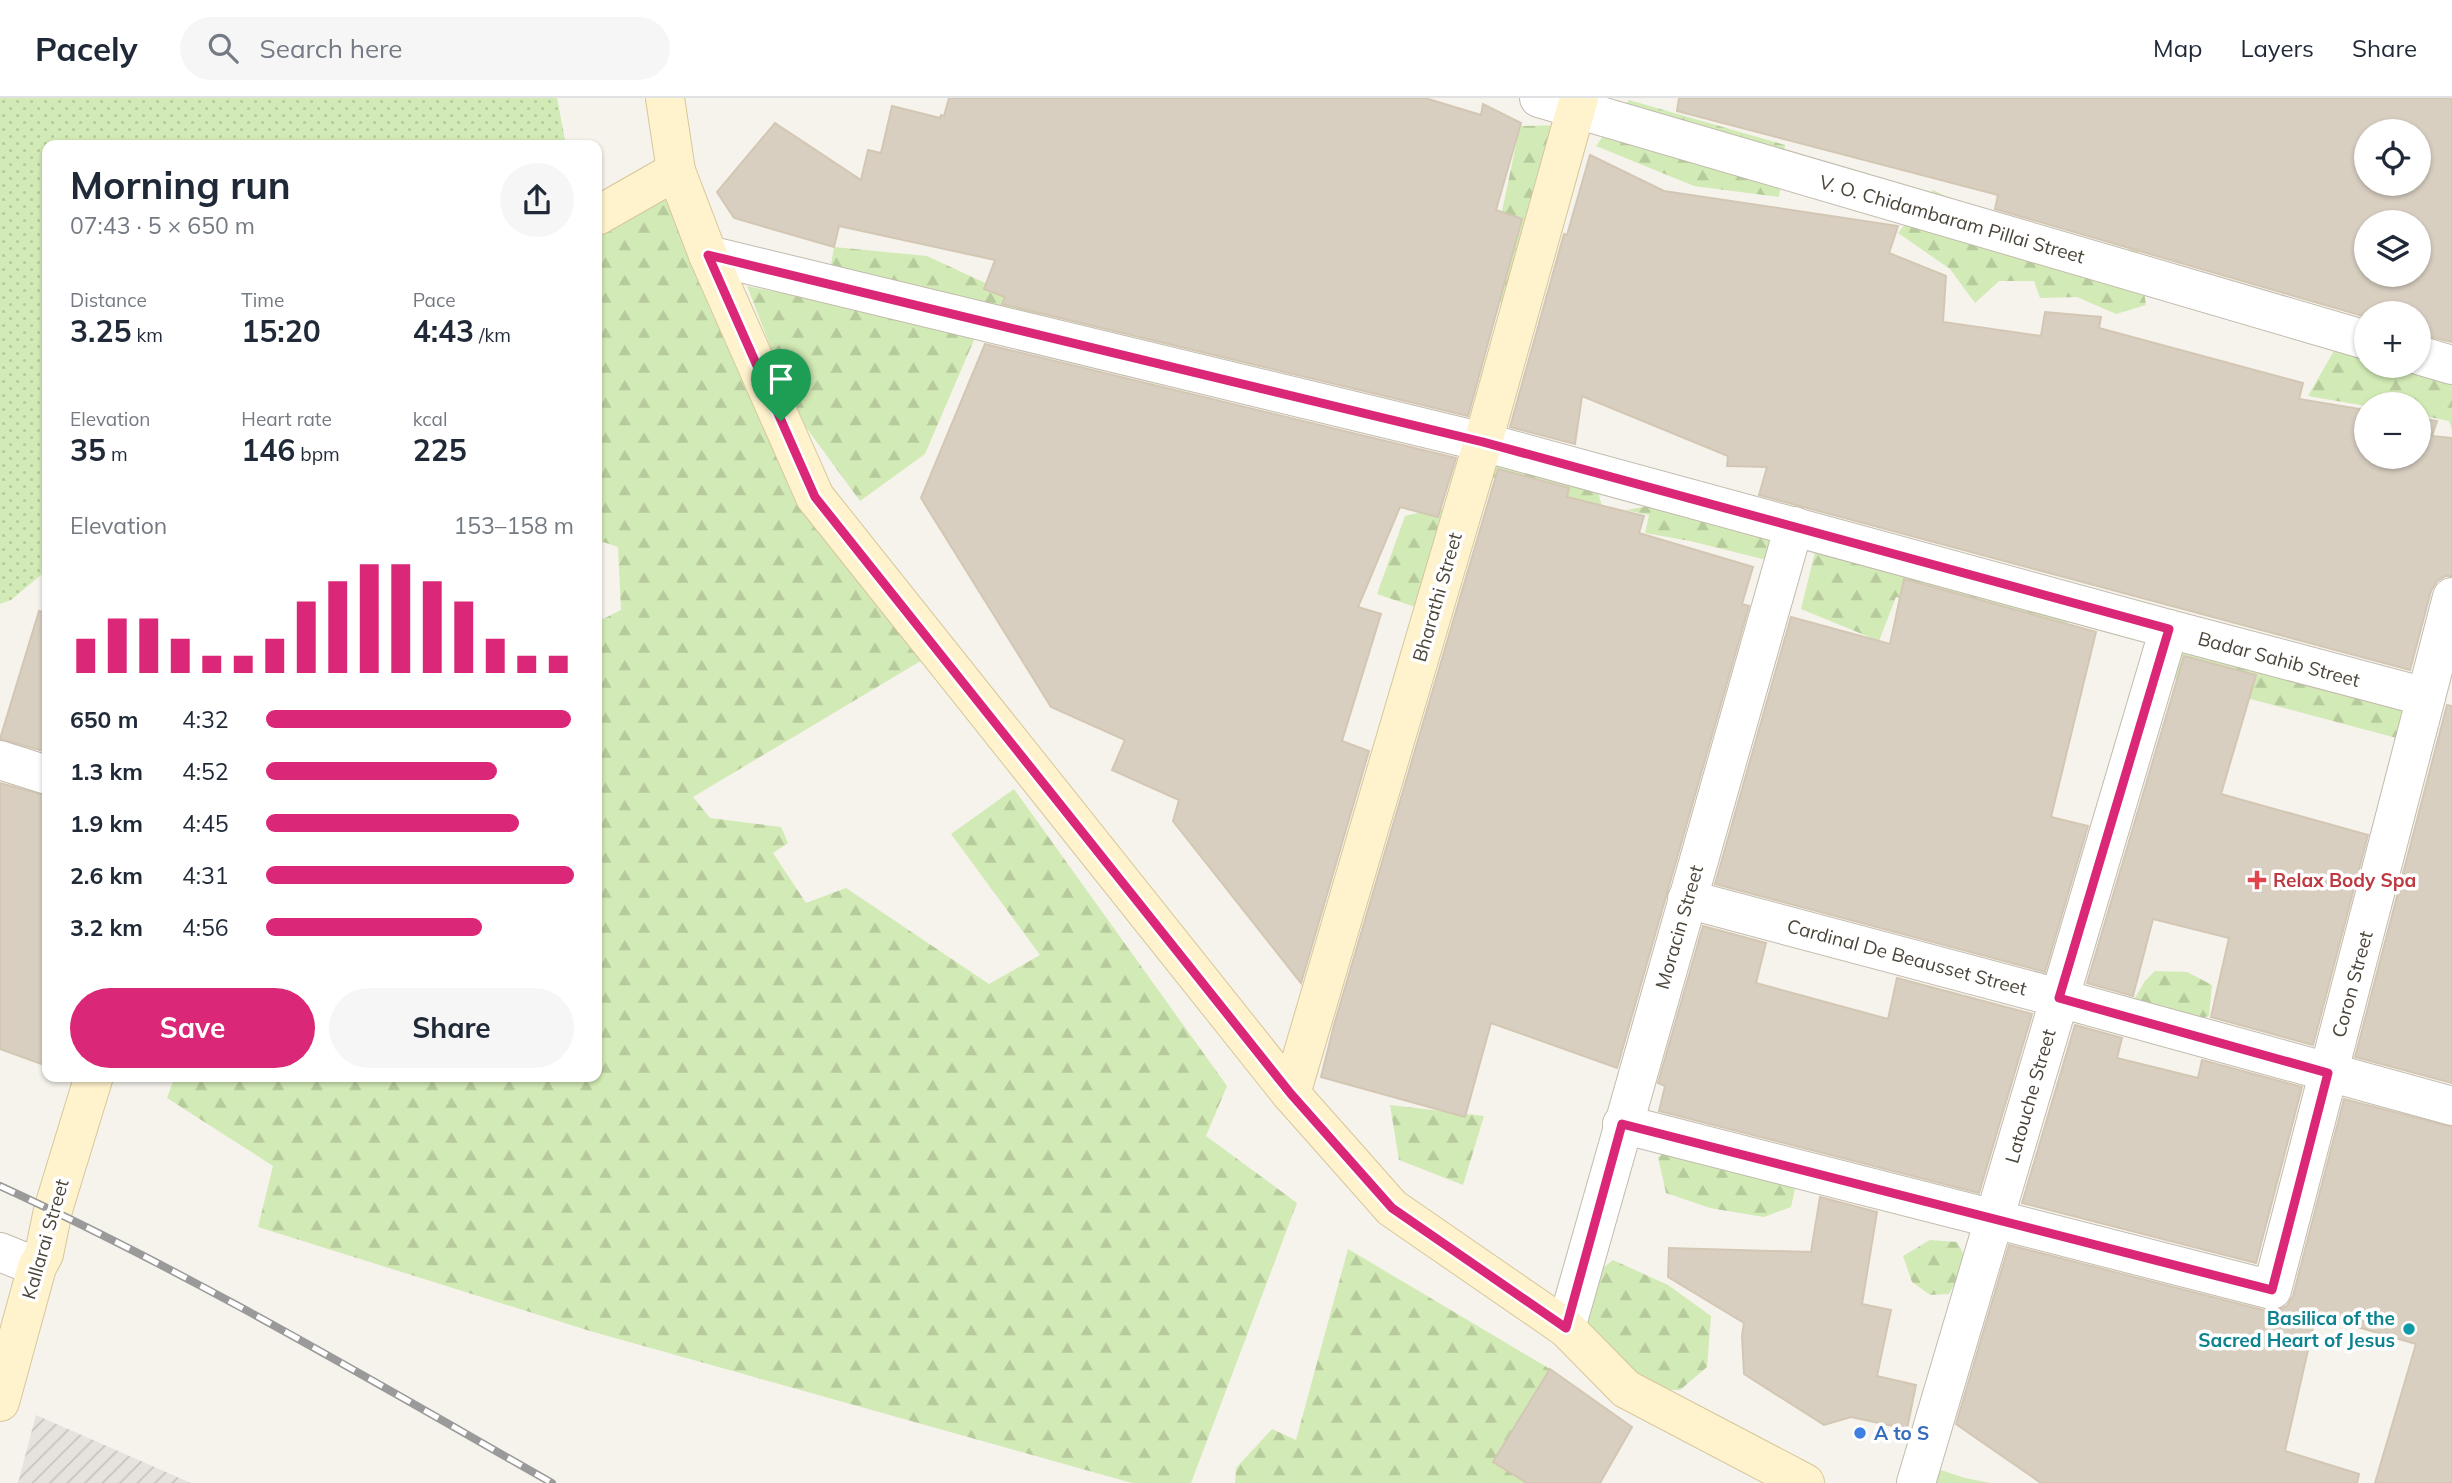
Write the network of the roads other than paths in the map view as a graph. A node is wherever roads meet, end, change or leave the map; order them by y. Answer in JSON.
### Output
{"nodes":[{"id":1,"x":665,"y":98,"type":"edge"},
{"id":2,"x":1539,"y":98,"type":"edge"},
{"id":3,"x":1578,"y":104,"type":"edge"},
{"id":4,"x":676,"y":171,"type":"junction"},
{"id":5,"x":602,"y":213,"type":"edge"},
{"id":6,"x":708,"y":255,"type":"junction"},
{"id":7,"x":2354,"y":336,"type":"edge"},
{"id":8,"x":2431,"y":359,"type":"edge"},
{"id":9,"x":2452,"y":365,"type":"edge"},
{"id":10,"x":1483,"y":442,"type":"junction"},
{"id":11,"x":1794,"y":526,"type":"junction"},
{"id":12,"x":2452,"y":597,"type":"edge"},
{"id":13,"x":2169,"y":629,"type":"junction"},
{"id":14,"x":2426,"y":697,"type":"junction"},
{"id":15,"x":0,"y":760,"type":"edge"},
{"id":16,"x":42,"y":773,"type":"edge"},
{"id":17,"x":1686,"y":899,"type":"junction"},
{"id":18,"x":2059,"y":998,"type":"junction"},
{"id":19,"x":2328,"y":1073,"type":"junction"},
{"id":20,"x":92,"y":1082,"type":"edge"},
{"id":21,"x":1291,"y":1094,"type":"junction"},
{"id":22,"x":2452,"y":1106,"type":"edge"},
{"id":23,"x":1622,"y":1124,"type":"junction"},
{"id":24,"x":1994,"y":1219,"type":"junction"},
{"id":25,"x":0,"y":1252,"type":"edge"},
{"id":26,"x":37,"y":1267,"type":"junction"},
{"id":27,"x":1566,"y":1328,"type":"junction"},
{"id":28,"x":0,"y":1402,"type":"edge"},
{"id":29,"x":1805,"y":1483,"type":"edge"},
{"id":30,"x":1916,"y":1483,"type":"edge"}],
"edges":[{"from":1,"to":4,"type":"main road"},
{"from":2,"to":3,"type":"street","name":"V. O. Chidambaram Pillai Street"},
{"from":3,"to":7,"type":"street","name":"V. O. Chidambaram Pillai Street"},
{"from":3,"to":10,"type":"main road","name":"Bharathi Street"},
{"from":4,"to":5,"type":"main road"},
{"from":4,"to":6,"type":"main road"},
{"from":6,"to":10,"type":"street","name":"Badar Sahib Street"},
{"from":6,"to":21,"type":"main road"},
{"from":8,"to":9,"type":"street"},
{"from":10,"to":11,"type":"street","name":"Badar Sahib Street"},
{"from":10,"to":21,"type":"main road","name":"Bharathi Street"},
{"from":11,"to":13,"type":"street","name":"Badar Sahib Street"},
{"from":11,"to":17,"type":"street","name":"Moracin Street"},
{"from":12,"to":14,"type":"street","name":"Coron Street"},
{"from":13,"to":14,"type":"street","name":"Badar Sahib Street"},
{"from":13,"to":18,"type":"street","name":"Latouche Street"},
{"from":14,"to":19,"type":"street","name":"Coron Street"},
{"from":15,"to":16,"type":"street"},
{"from":17,"to":18,"type":"street","name":"Cardinal De Beausset Street"},
{"from":17,"to":23,"type":"street","name":"Moracin Street"},
{"from":18,"to":19,"type":"street","name":"Cardinal De Beausset Street"},
{"from":18,"to":24,"type":"street","name":"Latouche Street"},
{"from":19,"to":22,"type":"street","name":"Cardinal De Beausset Street"},
{"from":19,"to":24,"type":"street","name":"Coron Street"},
{"from":20,"to":26,"type":"main road","name":"Kallarai Street"},
{"from":21,"to":27,"type":"main road"},
{"from":23,"to":24,"type":"street","name":"Coron Street"},
{"from":23,"to":27,"type":"street","name":"Moracin Street"},
{"from":24,"to":30,"type":"street","name":"Latouche Street"},
{"from":25,"to":26,"type":"street"},
{"from":26,"to":28,"type":"main road","name":"Kallarai Street"},
{"from":27,"to":29,"type":"main road"}]}
